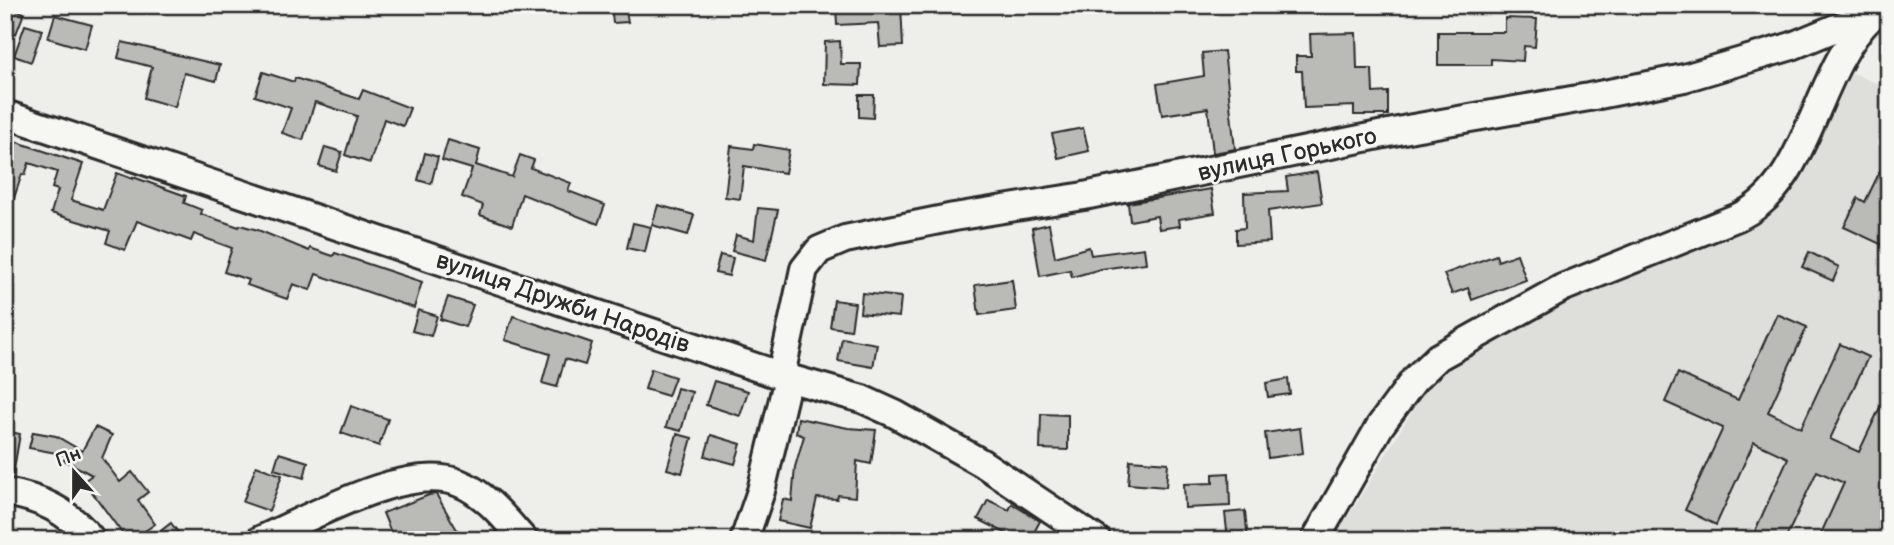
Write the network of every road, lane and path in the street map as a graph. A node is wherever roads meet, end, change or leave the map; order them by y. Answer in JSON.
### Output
{"nodes":[{"id":1,"x":1882,"y":7,"type":"edge"},
{"id":2,"x":5,"y":114,"type":"edge"},
{"id":3,"x":784,"y":376,"type":"junction"},
{"id":4,"x":5,"y":492,"type":"edge"},
{"id":5,"x":92,"y":540,"type":"edge"},
{"id":6,"x":260,"y":540,"type":"edge"},
{"id":7,"x":524,"y":540,"type":"edge"},
{"id":8,"x":744,"y":540,"type":"edge"},
{"id":9,"x":1097,"y":540,"type":"edge"},
{"id":10,"x":1315,"y":540,"type":"edge"}],
"edges":[{"from":1,"to":3,"type":"street","name":"вулиця Горького"},
{"from":1,"to":10,"type":"street"},
{"from":2,"to":3,"type":"street","name":"вулиця Дружби Народів"},
{"from":3,"to":8,"type":"street","name":"вулиця Горького"},
{"from":3,"to":9,"type":"street","name":"вулиця Дружби Народів"},
{"from":4,"to":5,"type":"street"},
{"from":6,"to":7,"type":"street"}]}
